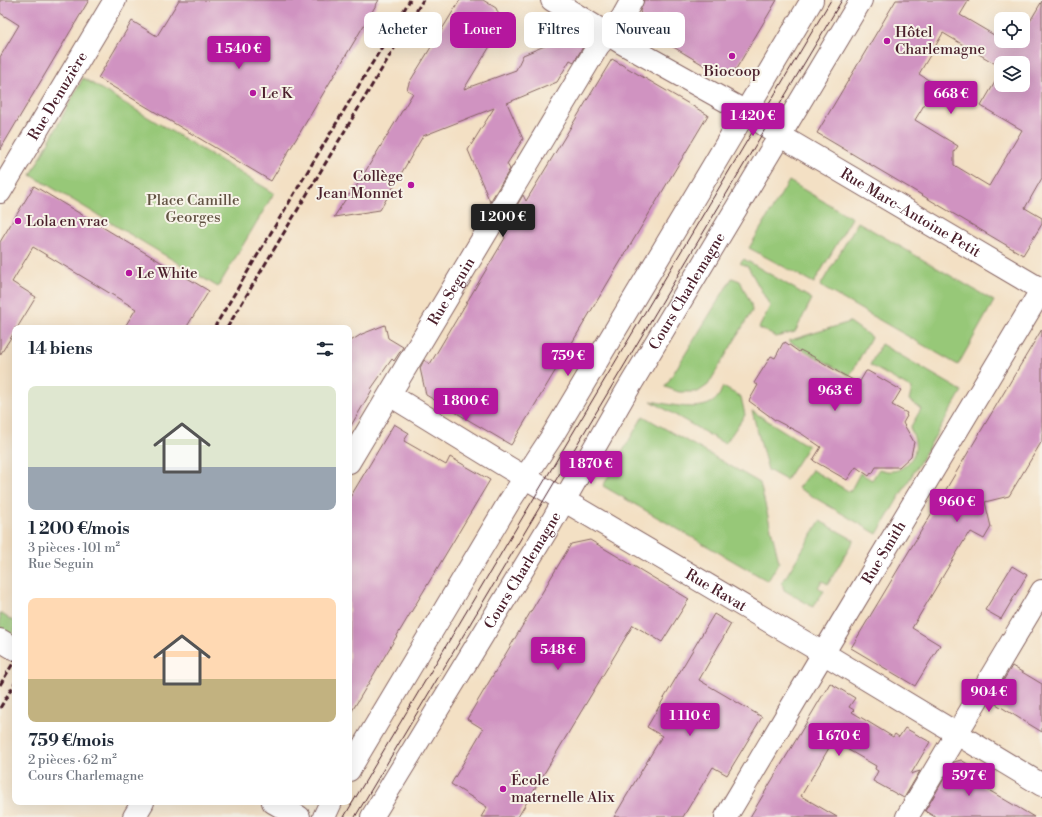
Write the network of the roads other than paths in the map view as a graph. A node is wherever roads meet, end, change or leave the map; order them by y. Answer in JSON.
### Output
{"nodes":[{"id":1,"x":115,"y":0,"type":"edge"},
{"id":2,"x":552,"y":0,"type":"edge"},
{"id":3,"x":632,"y":0,"type":"edge"},
{"id":4,"x":812,"y":0,"type":"edge"},
{"id":5,"x":861,"y":0,"type":"edge"},
{"id":6,"x":625,"y":12,"type":"edge"},
{"id":7,"x":602,"y":30,"type":"edge"},
{"id":8,"x":602,"y":41,"type":"edge"},
{"id":9,"x":633,"y":48,"type":"edge"},
{"id":10,"x":746,"y":112,"type":"junction"},
{"id":11,"x":779,"y":135,"type":"junction"},
{"id":12,"x":0,"y":192,"type":"edge"},
{"id":13,"x":1042,"y":289,"type":"edge"},
{"id":14,"x":390,"y":395,"type":"junction"},
{"id":15,"x":352,"y":457,"type":"edge"},
{"id":16,"x":525,"y":478,"type":"junction"},
{"id":17,"x":564,"y":500,"type":"junction"},
{"id":18,"x":1042,"y":590,"type":"edge"},
{"id":19,"x":0,"y":640,"type":"edge"},
{"id":20,"x":12,"y":647,"type":"edge"},
{"id":21,"x":823,"y":653,"type":"junction"},
{"id":22,"x":957,"y":734,"type":"junction"},
{"id":23,"x":352,"y":765,"type":"edge"},
{"id":24,"x":1042,"y":786,"type":"edge"},
{"id":25,"x":141,"y":805,"type":"edge"},
{"id":26,"x":278,"y":805,"type":"edge"},
{"id":27,"x":330,"y":805,"type":"edge"},
{"id":28,"x":134,"y":817,"type":"edge"},
{"id":29,"x":299,"y":817,"type":"edge"},
{"id":30,"x":324,"y":817,"type":"edge"},
{"id":31,"x":372,"y":817,"type":"edge"},
{"id":32,"x":726,"y":817,"type":"edge"},
{"id":33,"x":907,"y":817,"type":"edge"}],
"edges":[{"from":1,"to":12,"type":"street","name":"Rue Denuzière"},
{"from":2,"to":7,"type":"street"},
{"from":3,"to":6,"type":"street","name":"Rue Seguin"},
{"from":4,"to":10,"type":"street"},
{"from":5,"to":11,"type":"street","name":"Cours Charlemagne"},
{"from":8,"to":14,"type":"street","name":"Rue Seguin"},
{"from":9,"to":10,"type":"street"},
{"from":10,"to":11,"type":"street"},
{"from":10,"to":16,"type":"street"},
{"from":11,"to":13,"type":"street","name":"Rue Marc-Antoine Petit"},
{"from":11,"to":17,"type":"street","name":"Cours Charlemagne"},
{"from":13,"to":21,"type":"street","name":"Rue Smith"},
{"from":14,"to":15,"type":"street","name":"Rue Seguin"},
{"from":14,"to":16,"type":"street","name":"Rue Ravat"},
{"from":16,"to":17,"type":"street","name":"Rue Ravat"},
{"from":16,"to":23,"type":"street"},
{"from":17,"to":21,"type":"street","name":"Rue Ravat"},
{"from":17,"to":31,"type":"street","name":"Cours Charlemagne"},
{"from":18,"to":22,"type":"street"},
{"from":19,"to":20,"type":"street"},
{"from":21,"to":22,"type":"street","name":"Rue Ravat"},
{"from":21,"to":32,"type":"street","name":"Rue Smith"},
{"from":22,"to":24,"type":"street","name":"Rue Ravat"},
{"from":22,"to":33,"type":"street"},
{"from":25,"to":28,"type":"street"},
{"from":26,"to":29,"type":"street"},
{"from":27,"to":30,"type":"street"}]}
